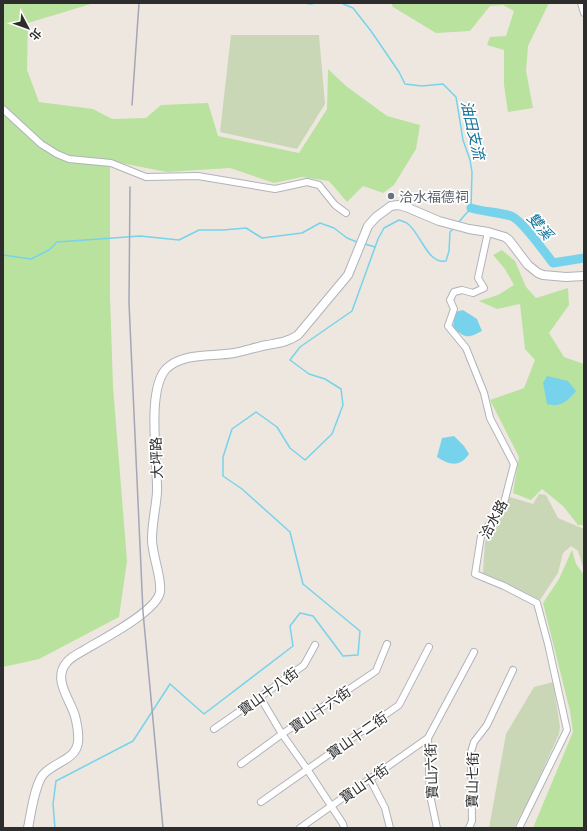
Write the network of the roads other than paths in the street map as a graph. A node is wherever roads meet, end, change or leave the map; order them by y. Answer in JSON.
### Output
{"nodes":[{"id":1,"x":580,"y":3,"type":"edge"},
{"id":2,"x":584,"y":13,"type":"edge"},
{"id":3,"x":3,"y":110,"type":"edge"},
{"id":4,"x":346,"y":213,"type":"dead end"},
{"id":5,"x":488,"y":232,"type":"junction"},
{"id":6,"x":584,"y":276,"type":"edge"},
{"id":7,"x":387,"y":644,"type":"dead end"},
{"id":8,"x":315,"y":645,"type":"dead end"},
{"id":9,"x":430,"y":647,"type":"dead end"},
{"id":10,"x":474,"y":652,"type":"dead end"},
{"id":11,"x":513,"y":670,"type":"dead end"},
{"id":12,"x":260,"y":697,"type":"junction"},
{"id":13,"x":214,"y":729,"type":"dead end"},
{"id":14,"x":282,"y":734,"type":"junction"},
{"id":15,"x":428,"y":738,"type":"junction"},
{"id":16,"x":241,"y":764,"type":"dead end"},
{"id":17,"x":307,"y":769,"type":"junction"},
{"id":18,"x":370,"y":779,"type":"junction"},
{"id":19,"x":261,"y":802,"type":"dead end"},
{"id":20,"x":331,"y":806,"type":"junction"},
{"id":21,"x":28,"y":828,"type":"edge"},
{"id":22,"x":300,"y":828,"type":"edge"},
{"id":23,"x":344,"y":828,"type":"edge"},
{"id":24,"x":390,"y":828,"type":"edge"},
{"id":25,"x":437,"y":828,"type":"edge"},
{"id":26,"x":469,"y":828,"type":"edge"},
{"id":27,"x":519,"y":828,"type":"edge"}],
"edges":[{"from":1,"to":2,"type":"street"},
{"from":3,"to":4,"type":"street"},
{"from":5,"to":6,"type":"street"},
{"from":5,"to":21,"type":"street","name":"大坪路"},
{"from":5,"to":27,"type":"street","name":"洽水路"},
{"from":7,"to":14,"type":"street","name":"寶山十六街"},
{"from":8,"to":12,"type":"street","name":"寶山十八街"},
{"from":9,"to":17,"type":"street","name":"寶山十二街"},
{"from":10,"to":15,"type":"street","name":"寶山六街"},
{"from":11,"to":26,"type":"street","name":"寶山七街"},
{"from":12,"to":13,"type":"street","name":"寶山十八街"},
{"from":12,"to":14,"type":"street"},
{"from":14,"to":16,"type":"street","name":"寶山十六街"},
{"from":14,"to":17,"type":"street"},
{"from":15,"to":18,"type":"street","name":"寶山十街"},
{"from":15,"to":25,"type":"street","name":"寶山六街"},
{"from":17,"to":19,"type":"street","name":"寶山十二街"},
{"from":17,"to":20,"type":"street"},
{"from":18,"to":20,"type":"street","name":"寶山十街"},
{"from":18,"to":24,"type":"street"},
{"from":20,"to":22,"type":"street","name":"寶山十街"},
{"from":20,"to":23,"type":"street"}]}
